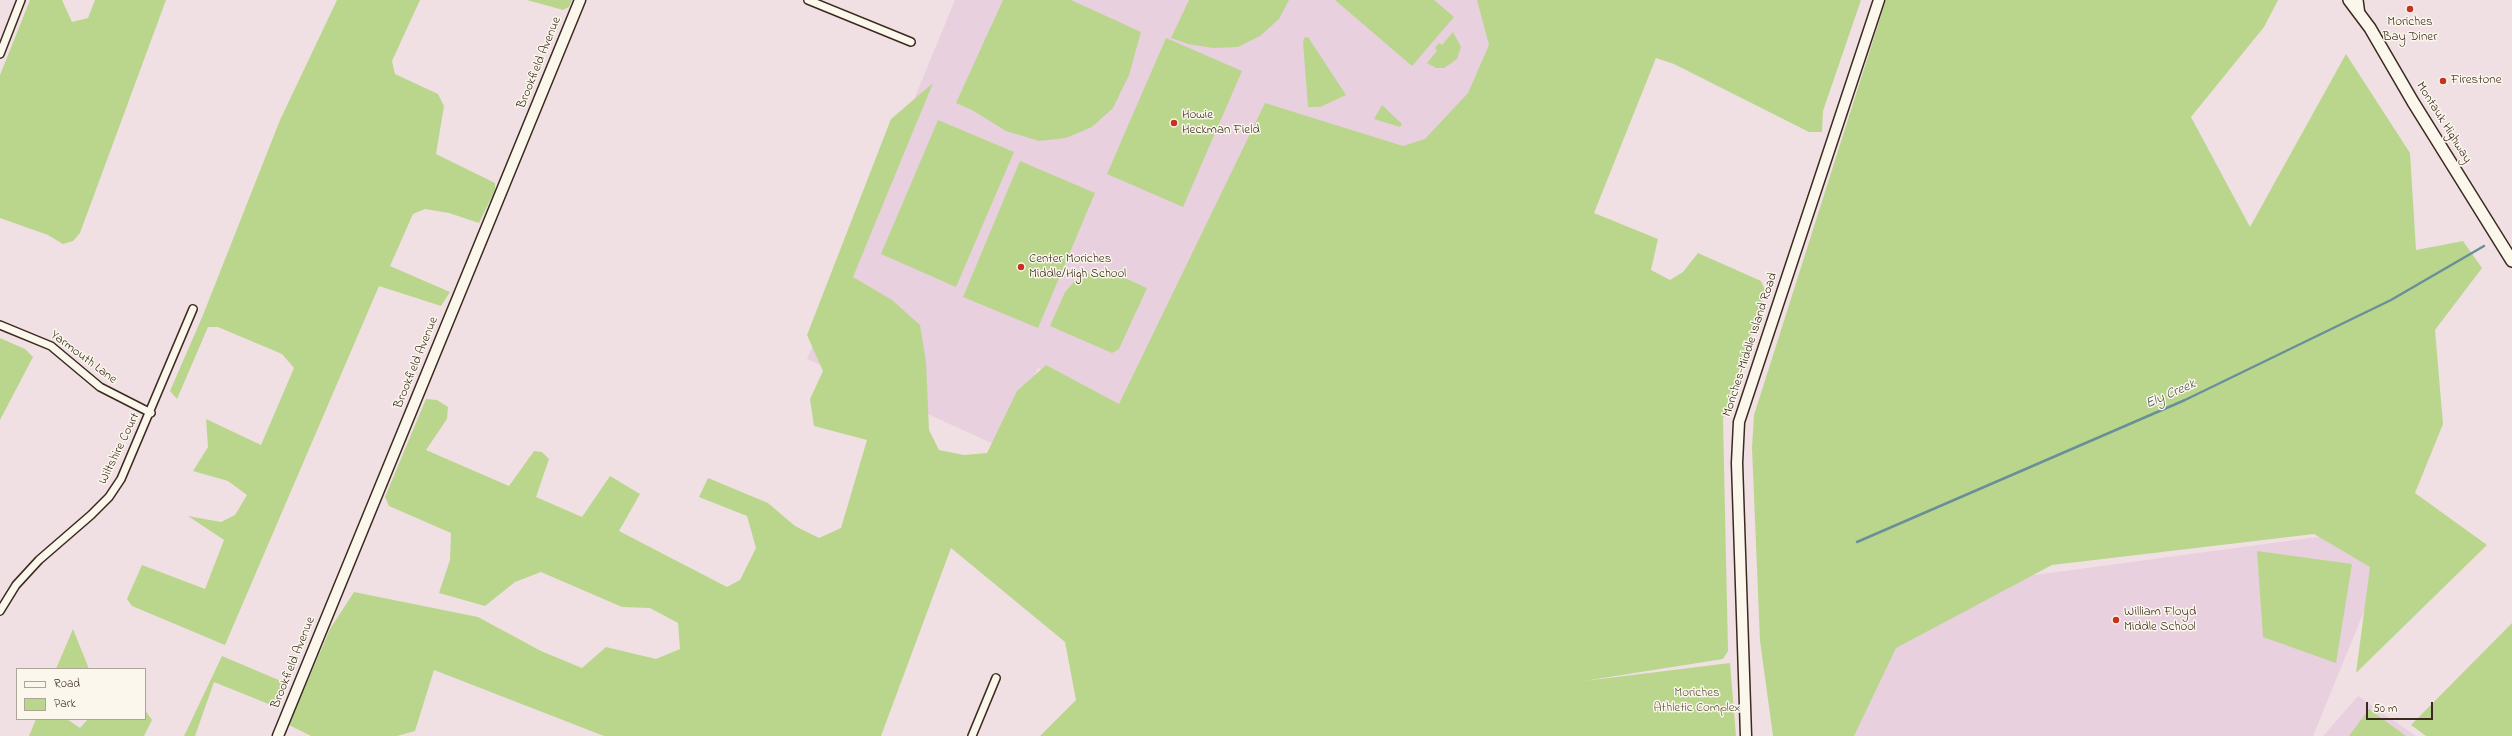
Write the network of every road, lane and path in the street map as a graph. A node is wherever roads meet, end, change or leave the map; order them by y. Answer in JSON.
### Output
{"nodes":[{"id":1,"x":22,"y":0,"type":"edge"},
{"id":2,"x":580,"y":0,"type":"edge"},
{"id":3,"x":808,"y":0,"type":"edge"},
{"id":4,"x":1879,"y":0,"type":"edge"},
{"id":5,"x":2349,"y":0,"type":"edge"},
{"id":6,"x":2358,"y":0,"type":"edge"},
{"id":7,"x":2360,"y":15,"type":"junction"},
{"id":8,"x":911,"y":42,"type":"dead end"},
{"id":9,"x":0,"y":54,"type":"edge"},
{"id":10,"x":2512,"y":261,"type":"edge"},
{"id":11,"x":194,"y":309,"type":"dead end"},
{"id":12,"x":0,"y":325,"type":"edge"},
{"id":13,"x":150,"y":414,"type":"junction"},
{"id":14,"x":0,"y":610,"type":"edge"},
{"id":15,"x":996,"y":678,"type":"dead end"},
{"id":16,"x":278,"y":736,"type":"edge"},
{"id":17,"x":972,"y":736,"type":"edge"},
{"id":18,"x":1746,"y":736,"type":"edge"}],
"edges":[{"from":1,"to":9,"type":"street"},
{"from":2,"to":16,"type":"main road","name":"Brookfield Avenue"},
{"from":3,"to":8,"type":"street"},
{"from":4,"to":18,"type":"main road","name":"Moriches-Middle Island Road"},
{"from":5,"to":7,"type":"main road","name":"Montauk Highway"},
{"from":6,"to":7,"type":"street"},
{"from":7,"to":10,"type":"main road","name":"Montauk Highway"},
{"from":11,"to":13,"type":"street","name":"Wiltshire Court"},
{"from":12,"to":13,"type":"street","name":"Yarmouth Lane"},
{"from":13,"to":14,"type":"street","name":"Wiltshire Court"},
{"from":15,"to":17,"type":"street"}]}
